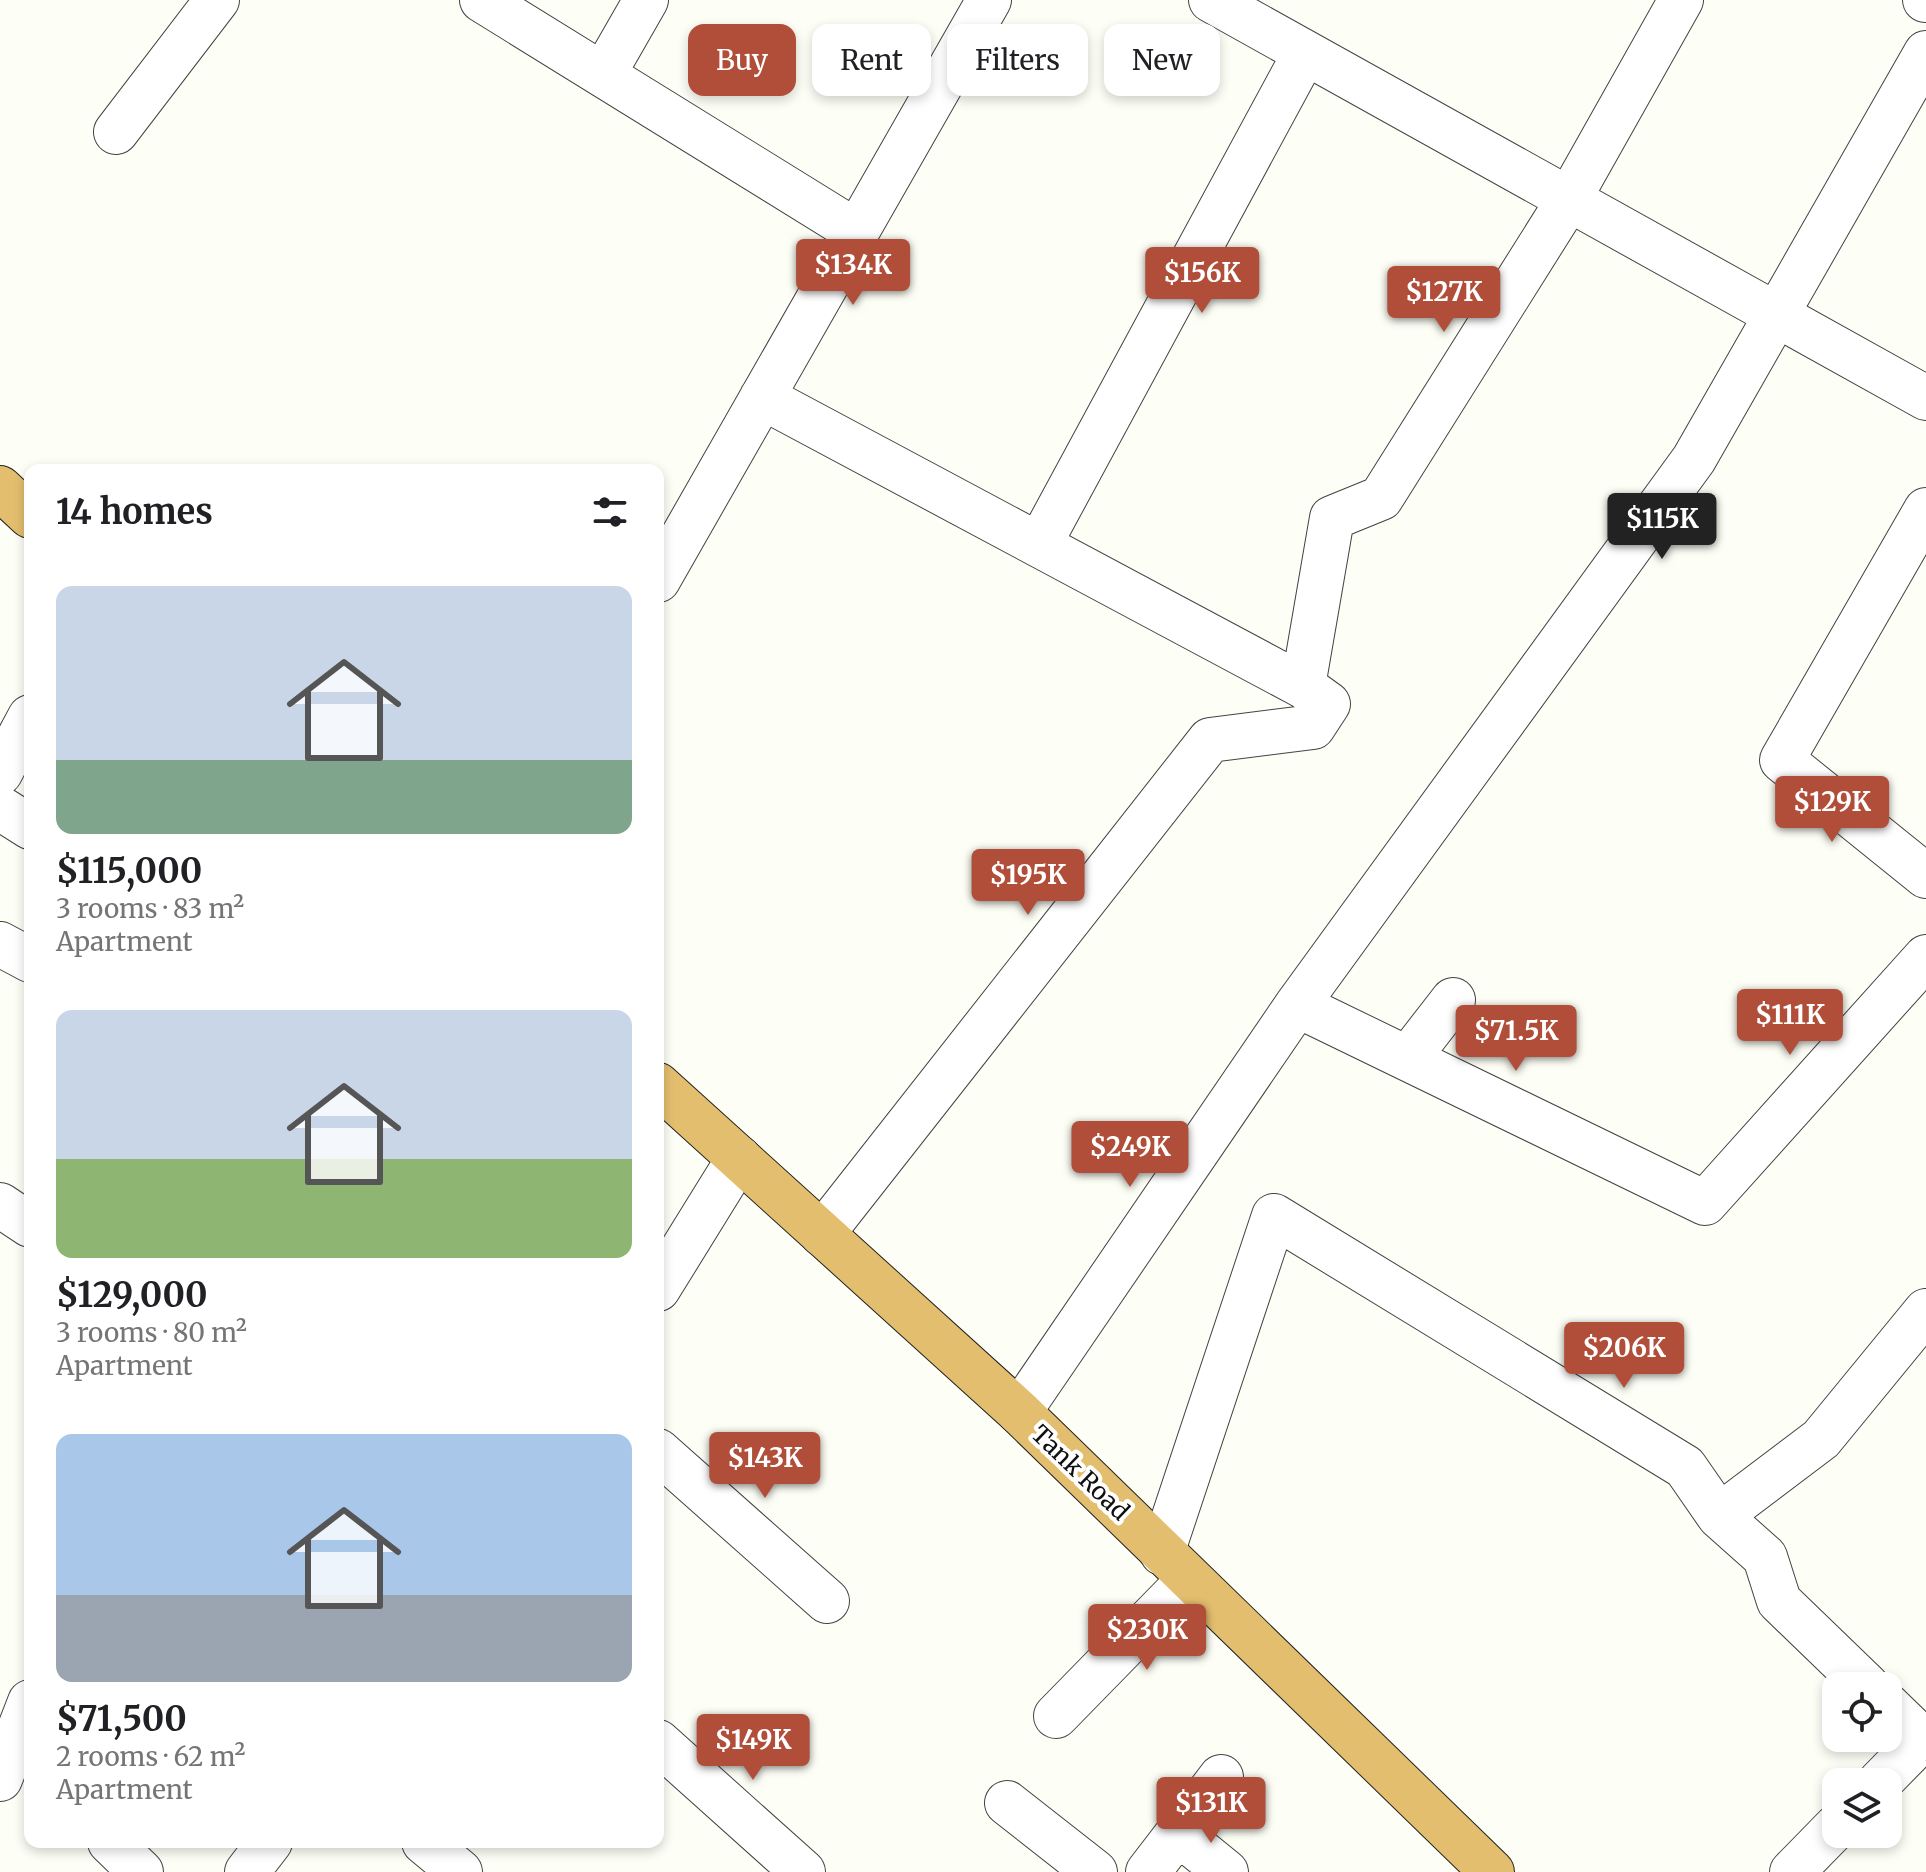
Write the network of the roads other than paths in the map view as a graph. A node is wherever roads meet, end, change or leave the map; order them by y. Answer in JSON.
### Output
{"nodes":[{"id":1,"x":217,"y":0,"type":"edge"},
{"id":2,"x":482,"y":0,"type":"edge"},
{"id":3,"x":646,"y":0,"type":"edge"},
{"id":4,"x":989,"y":0,"type":"edge"},
{"id":5,"x":1211,"y":0,"type":"edge"},
{"id":6,"x":1681,"y":0,"type":"edge"},
{"id":7,"x":1305,"y":53,"type":"junction"},
{"id":8,"x":1926,"y":53,"type":"edge"},
{"id":9,"x":603,"y":75,"type":"junction"},
{"id":10,"x":116,"y":132,"type":"dead end"},
{"id":11,"x":1569,"y":199,"type":"junction"},
{"id":12,"x":857,"y":232,"type":"junction"},
{"id":13,"x":1777,"y":315,"type":"junction"},
{"id":14,"x":762,"y":397,"type":"junction"},
{"id":15,"x":1926,"y":398,"type":"edge"},
{"id":16,"x":0,"y":488,"type":"edge"},
{"id":17,"x":24,"y":510,"type":"edge"},
{"id":18,"x":1926,"y":510,"type":"edge"},
{"id":19,"x":1039,"y":545,"type":"junction"},
{"id":20,"x":664,"y":569,"type":"edge"},
{"id":21,"x":1303,"y":686,"type":"junction"},
{"id":22,"x":24,"y":727,"type":"edge"},
{"id":23,"x":2,"y":763,"type":"edge"},
{"id":24,"x":0,"y":808,"type":"edge"},
{"id":25,"x":24,"y":823,"type":"edge"},
{"id":26,"x":1926,"y":876,"type":"edge"},
{"id":27,"x":0,"y":944,"type":"edge"},
{"id":28,"x":24,"y":957,"type":"edge"},
{"id":29,"x":1926,"y":957,"type":"edge"},
{"id":30,"x":1453,"y":1000,"type":"dead end"},
{"id":31,"x":1297,"y":1005,"type":"junction"},
{"id":32,"x":1408,"y":1058,"type":"junction"},
{"id":33,"x":664,"y":1090,"type":"edge"},
{"id":34,"x":739,"y":1158,"type":"junction"},
{"id":35,"x":0,"y":1205,"type":"edge"},
{"id":36,"x":24,"y":1221,"type":"edge"},
{"id":37,"x":822,"y":1234,"type":"junction"},
{"id":38,"x":664,"y":1279,"type":"edge"},
{"id":39,"x":1926,"y":1311,"type":"edge"},
{"id":40,"x":1019,"y":1412,"type":"junction"},
{"id":41,"x":664,"y":1456,"type":"edge"},
{"id":42,"x":1719,"y":1516,"type":"junction"},
{"id":43,"x":1176,"y":1566,"type":"junction"},
{"id":44,"x":827,"y":1601,"type":"dead end"},
{"id":45,"x":1853,"y":1672,"type":"edge"},
{"id":46,"x":1056,"y":1716,"type":"dead end"},
{"id":47,"x":1902,"y":1718,"type":"edge"},
{"id":48,"x":24,"y":1721,"type":"edge"},
{"id":49,"x":1924,"y":1737,"type":"edge"},
{"id":50,"x":664,"y":1748,"type":"edge"},
{"id":51,"x":9,"y":1768,"type":"edge"},
{"id":52,"x":1894,"y":1768,"type":"edge"},
{"id":53,"x":1221,"y":1777,"type":"dead end"},
{"id":54,"x":1007,"y":1803,"type":"dead end"},
{"id":55,"x":1178,"y":1833,"type":"junction"},
{"id":56,"x":1822,"y":1841,"type":"edge"},
{"id":57,"x":116,"y":1848,"type":"edge"},
{"id":58,"x":265,"y":1848,"type":"edge"},
{"id":59,"x":431,"y":1848,"type":"edge"},
{"id":60,"x":780,"y":1864,"type":"edge"},
{"id":61,"x":1478,"y":1866,"type":"edge"},
{"id":62,"x":141,"y":1872,"type":"edge"},
{"id":63,"x":247,"y":1872,"type":"edge"},
{"id":64,"x":460,"y":1872,"type":"edge"},
{"id":65,"x":1095,"y":1872,"type":"edge"},
{"id":66,"x":1148,"y":1872,"type":"edge"},
{"id":67,"x":1226,"y":1872,"type":"edge"},
{"id":68,"x":1792,"y":1872,"type":"edge"}],
"edges":[{"from":1,"to":10,"type":"street"},
{"from":2,"to":9,"type":"street"},
{"from":3,"to":9,"type":"street"},
{"from":4,"to":12,"type":"street"},
{"from":5,"to":7,"type":"street"},
{"from":6,"to":11,"type":"street"},
{"from":7,"to":11,"type":"street"},
{"from":7,"to":19,"type":"street"},
{"from":8,"to":13,"type":"street"},
{"from":9,"to":12,"type":"street"},
{"from":11,"to":13,"type":"street"},
{"from":11,"to":21,"type":"street"},
{"from":12,"to":14,"type":"street"},
{"from":13,"to":15,"type":"street"},
{"from":13,"to":31,"type":"street"},
{"from":14,"to":19,"type":"street"},
{"from":14,"to":20,"type":"street"},
{"from":16,"to":17,"type":"highway"},
{"from":18,"to":26,"type":"street"},
{"from":19,"to":21,"type":"street"},
{"from":21,"to":37,"type":"street"},
{"from":22,"to":23,"type":"street"},
{"from":24,"to":25,"type":"street"},
{"from":27,"to":28,"type":"street"},
{"from":29,"to":32,"type":"street"},
{"from":30,"to":32,"type":"street"},
{"from":31,"to":32,"type":"street"},
{"from":31,"to":40,"type":"street"},
{"from":33,"to":34,"type":"highway","name":"Tank Road"},
{"from":34,"to":37,"type":"highway","name":"Tank Road"},
{"from":34,"to":38,"type":"street"},
{"from":35,"to":36,"type":"street"},
{"from":37,"to":40,"type":"highway","name":"Tank Road"},
{"from":39,"to":42,"type":"street"},
{"from":40,"to":43,"type":"highway","name":"Tank Road"},
{"from":41,"to":44,"type":"street"},
{"from":42,"to":43,"type":"street"},
{"from":42,"to":45,"type":"street"},
{"from":43,"to":46,"type":"street"},
{"from":43,"to":61,"type":"highway","name":"Tank Road"},
{"from":47,"to":49,"type":"street"},
{"from":48,"to":51,"type":"street"},
{"from":49,"to":52,"type":"street"},
{"from":50,"to":60,"type":"street"},
{"from":53,"to":55,"type":"street"},
{"from":54,"to":65,"type":"street"},
{"from":55,"to":66,"type":"street"},
{"from":55,"to":67,"type":"street"},
{"from":56,"to":68,"type":"street"},
{"from":57,"to":62,"type":"street"},
{"from":58,"to":63,"type":"street"},
{"from":59,"to":64,"type":"street"}]}
